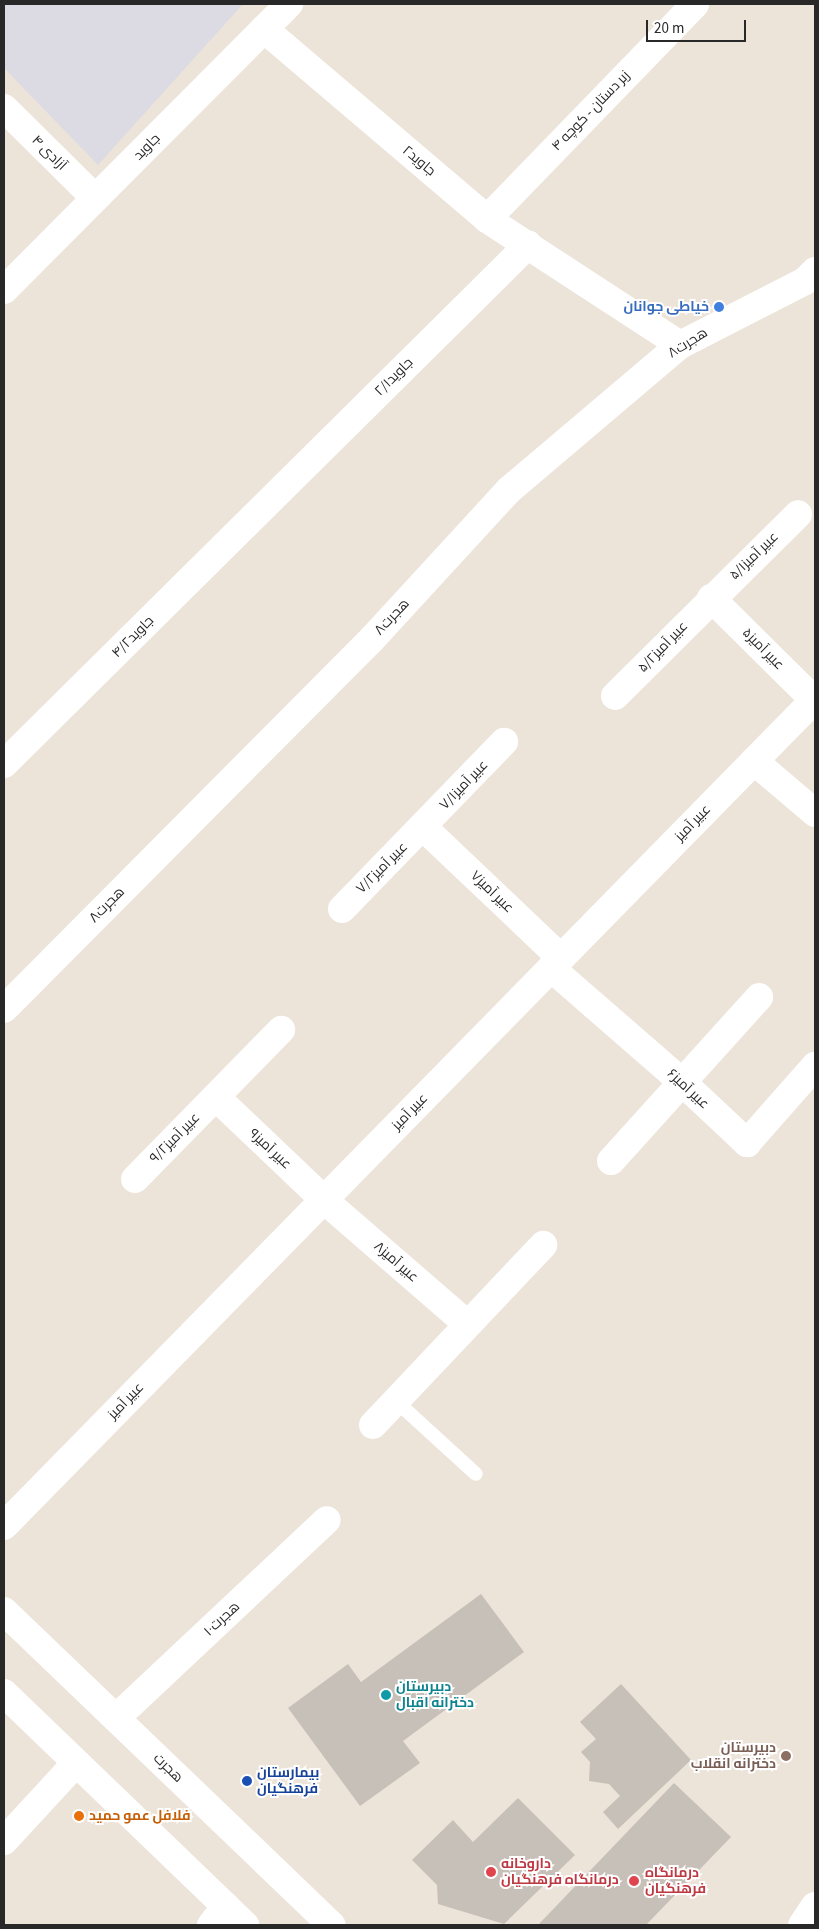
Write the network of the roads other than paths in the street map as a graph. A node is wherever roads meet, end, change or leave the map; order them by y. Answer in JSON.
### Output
{"nodes":[{"id":1,"x":289,"y":4,"type":"edge"},
{"id":2,"x":695,"y":4,"type":"edge"},
{"id":3,"x":264,"y":29,"type":"junction"},
{"id":4,"x":4,"y":108,"type":"edge"},
{"id":5,"x":95,"y":198,"type":"junction"},
{"id":6,"x":488,"y":219,"type":"junction"},
{"id":7,"x":528,"y":245,"type":"junction"},
{"id":8,"x":815,"y":272,"type":"edge"},
{"id":9,"x":4,"y":290,"type":"edge"},
{"id":10,"x":680,"y":345,"type":"junction"},
{"id":11,"x":261,"y":509,"type":"joint"},
{"id":12,"x":798,"y":514,"type":"dead end"},
{"id":13,"x":711,"y":598,"type":"junction"},
{"id":14,"x":615,"y":696,"type":"dead end"},
{"id":15,"x":815,"y":700,"type":"edge"},
{"id":16,"x":504,"y":742,"type":"dead end"},
{"id":17,"x":754,"y":761,"type":"junction"},
{"id":18,"x":4,"y":764,"type":"edge"},
{"id":19,"x":815,"y":813,"type":"edge"},
{"id":20,"x":423,"y":827,"type":"junction"},
{"id":21,"x":342,"y":909,"type":"dead end"},
{"id":22,"x":556,"y":963,"type":"junction"},
{"id":23,"x":759,"y":996,"type":"dead end"},
{"id":24,"x":4,"y":1009,"type":"edge"},
{"id":25,"x":281,"y":1030,"type":"dead end"},
{"id":26,"x":815,"y":1066,"type":"edge"},
{"id":27,"x":681,"y":1081,"type":"junction"},
{"id":28,"x":216,"y":1098,"type":"junction"},
{"id":29,"x":611,"y":1161,"type":"dead end"},
{"id":30,"x":134,"y":1179,"type":"dead end"},
{"id":31,"x":324,"y":1200,"type":"junction"},
{"id":32,"x":543,"y":1245,"type":"dead end"},
{"id":33,"x":467,"y":1324,"type":"junction"},
{"id":34,"x":396,"y":1401,"type":"junction"},
{"id":35,"x":373,"y":1425,"type":"dead end"},
{"id":36,"x":476,"y":1474,"type":"dead end"},
{"id":37,"x":327,"y":1520,"type":"dead end"},
{"id":38,"x":4,"y":1526,"type":"edge"},
{"id":39,"x":4,"y":1611,"type":"edge"},
{"id":40,"x":4,"y":1693,"type":"edge"},
{"id":41,"x":116,"y":1718,"type":"junction"},
{"id":42,"x":76,"y":1763,"type":"junction"},
{"id":43,"x":4,"y":1841,"type":"edge"},
{"id":44,"x":815,"y":1906,"type":"edge"},
{"id":45,"x":218,"y":1916,"type":"edge"},
{"id":46,"x":245,"y":1925,"type":"edge"},
{"id":47,"x":332,"y":1925,"type":"edge"},
{"id":48,"x":802,"y":1925,"type":"edge"}],
"edges":[{"from":1,"to":3,"type":"street","name":"جاوید"},
{"from":2,"to":6,"type":"street","name":"زبر دستان - کوچه ۴"},
{"from":3,"to":5,"type":"street","name":"جاوید"},
{"from":3,"to":6,"type":"street","name":"۲جاوید"},
{"from":4,"to":5,"type":"street","name":"۴ آزادی"},
{"from":5,"to":9,"type":"street","name":"جاوید"},
{"from":6,"to":7,"type":"street","name":"۲جاوید"},
{"from":7,"to":10,"type":"street","name":"۲جاوید"},
{"from":7,"to":11,"type":"street","name":"۲/۱جاوید"},
{"from":8,"to":10,"type":"street","name":"هجرت۸"},
{"from":10,"to":24,"type":"street","name":"هجرت۸"},
{"from":11,"to":18,"type":"street","name":"۴/۲جاوید"},
{"from":12,"to":13,"type":"street","name":"۵/۱عبیر آمیز"},
{"from":13,"to":14,"type":"street","name":"۵/۲عبیر آمیز"},
{"from":13,"to":15,"type":"street","name":"۵عبیر آمیز"},
{"from":15,"to":17,"type":"street","name":"عبیر آمیز"},
{"from":16,"to":20,"type":"street","name":"۷/۱عبیر آمیز"},
{"from":17,"to":19,"type":"street"},
{"from":17,"to":22,"type":"street","name":"عبیر آمیز"},
{"from":20,"to":21,"type":"street","name":"۷/۲عبیر آمیز"},
{"from":20,"to":22,"type":"street","name":"۷عبیر آمیز"},
{"from":22,"to":27,"type":"street","name":"۶عبیر آمیز"},
{"from":22,"to":31,"type":"street","name":"عبیر آمیز"},
{"from":23,"to":27,"type":"street"},
{"from":25,"to":28,"type":"street","name":"۹/۲عبیر آمیز"},
{"from":26,"to":27,"type":"street","name":"۶عبیر آمیز"},
{"from":27,"to":29,"type":"street"},
{"from":28,"to":30,"type":"street","name":"۹/۲عبیر آمیز"},
{"from":28,"to":31,"type":"street","name":"عبیر آمیز۹"},
{"from":31,"to":33,"type":"street","name":"۸عبیر آمیز"},
{"from":31,"to":38,"type":"street","name":"عبیر آمیز"},
{"from":32,"to":33,"type":"street"},
{"from":33,"to":34,"type":"street"},
{"from":34,"to":35,"type":"street"},
{"from":34,"to":36,"type":"lane"},
{"from":37,"to":41,"type":"street","name":"هجرت۱۰"},
{"from":39,"to":41,"type":"street","name":"هجرت"},
{"from":40,"to":42,"type":"street"},
{"from":41,"to":47,"type":"street","name":"هجرت"},
{"from":42,"to":43,"type":"street"},
{"from":42,"to":45,"type":"street"},
{"from":44,"to":48,"type":"street"},
{"from":45,"to":46,"type":"street"}]}
